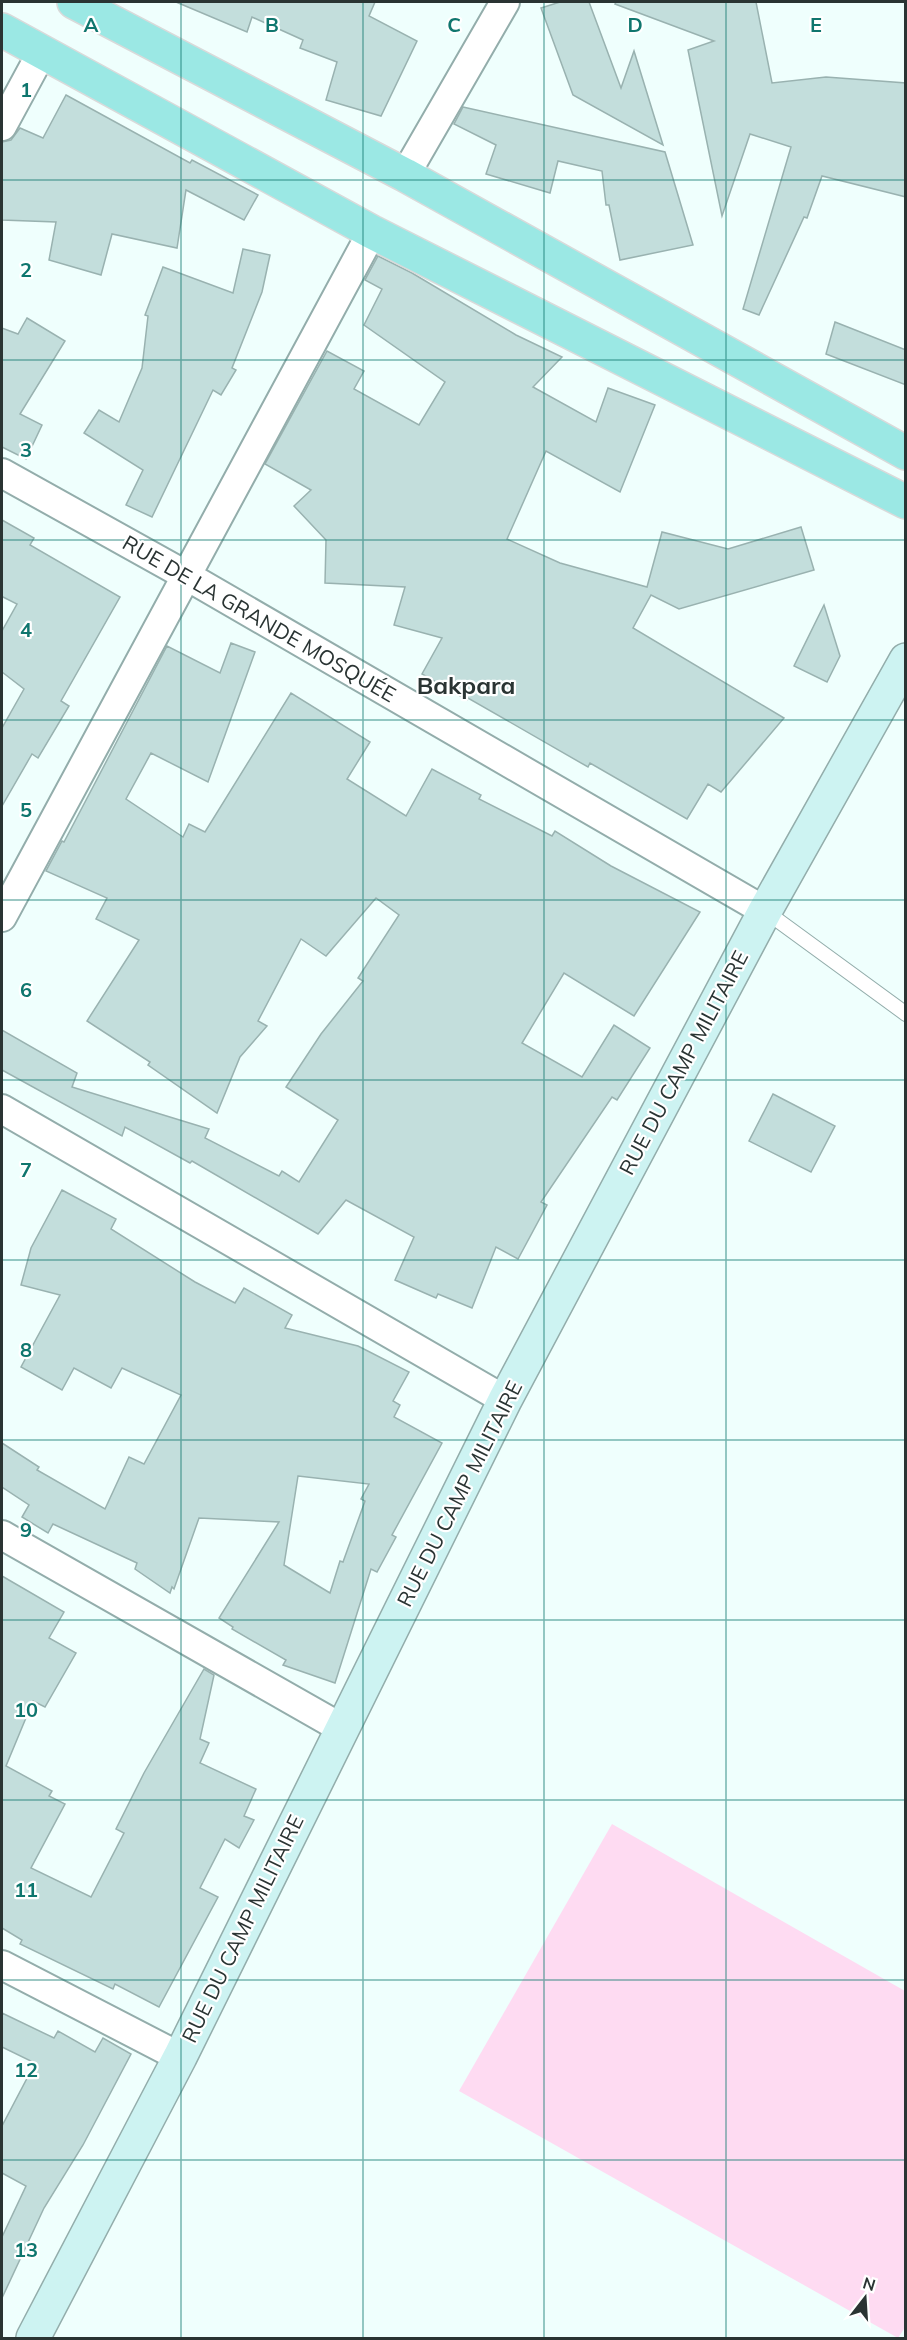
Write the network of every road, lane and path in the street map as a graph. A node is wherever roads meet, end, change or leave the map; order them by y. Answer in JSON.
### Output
{"nodes":[{"id":1,"x":74,"y":2,"type":"edge"},
{"id":2,"x":505,"y":2,"type":"edge"},
{"id":3,"x":2,"y":30,"type":"edge"},
{"id":4,"x":42,"y":52,"type":"junction"},
{"id":5,"x":2,"y":126,"type":"edge"},
{"id":6,"x":405,"y":175,"type":"junction"},
{"id":7,"x":372,"y":232,"type":"junction"},
{"id":8,"x":906,"y":453,"type":"edge"},
{"id":9,"x":2,"y":473,"type":"edge"},
{"id":10,"x":906,"y":502,"type":"edge"},
{"id":11,"x":187,"y":576,"type":"junction"},
{"id":12,"x":906,"y":660,"type":"edge"},
{"id":13,"x":765,"y":911,"type":"junction"},
{"id":14,"x":2,"y":917,"type":"edge"},
{"id":15,"x":906,"y":1014,"type":"edge"},
{"id":16,"x":2,"y":1109,"type":"edge"},
{"id":17,"x":506,"y":1400,"type":"junction"},
{"id":18,"x":2,"y":1535,"type":"edge"},
{"id":19,"x":343,"y":1729,"type":"junction"},
{"id":20,"x":2,"y":1965,"type":"edge"},
{"id":21,"x":180,"y":2057,"type":"junction"},
{"id":22,"x":33,"y":2338,"type":"edge"}],
"edges":[{"from":1,"to":6,"type":"main road"},
{"from":2,"to":6,"type":"street"},
{"from":3,"to":4,"type":"main road"},
{"from":4,"to":5,"type":"street"},
{"from":4,"to":7,"type":"main road"},
{"from":6,"to":8,"type":"main road"},
{"from":7,"to":10,"type":"main road"},
{"from":7,"to":11,"type":"street"},
{"from":9,"to":11,"type":"street","name":"RUE DE LA GRANDE MOSQUÉE"},
{"from":11,"to":13,"type":"street","name":"RUE DE LA GRANDE MOSQUÉE"},
{"from":11,"to":14,"type":"street"},
{"from":12,"to":13,"type":"street","name":"RUE DU CAMP MILITAIRE"},
{"from":13,"to":15,"type":"lane"},
{"from":13,"to":17,"type":"street","name":"RUE DU CAMP MILITAIRE"},
{"from":16,"to":17,"type":"street"},
{"from":17,"to":19,"type":"street","name":"RUE DU CAMP MILITAIRE"},
{"from":18,"to":19,"type":"street"},
{"from":19,"to":21,"type":"street","name":"RUE DU CAMP MILITAIRE"},
{"from":20,"to":21,"type":"street"},
{"from":21,"to":22,"type":"street","name":"RUE DU CAMP MILITAIRE"}]}
